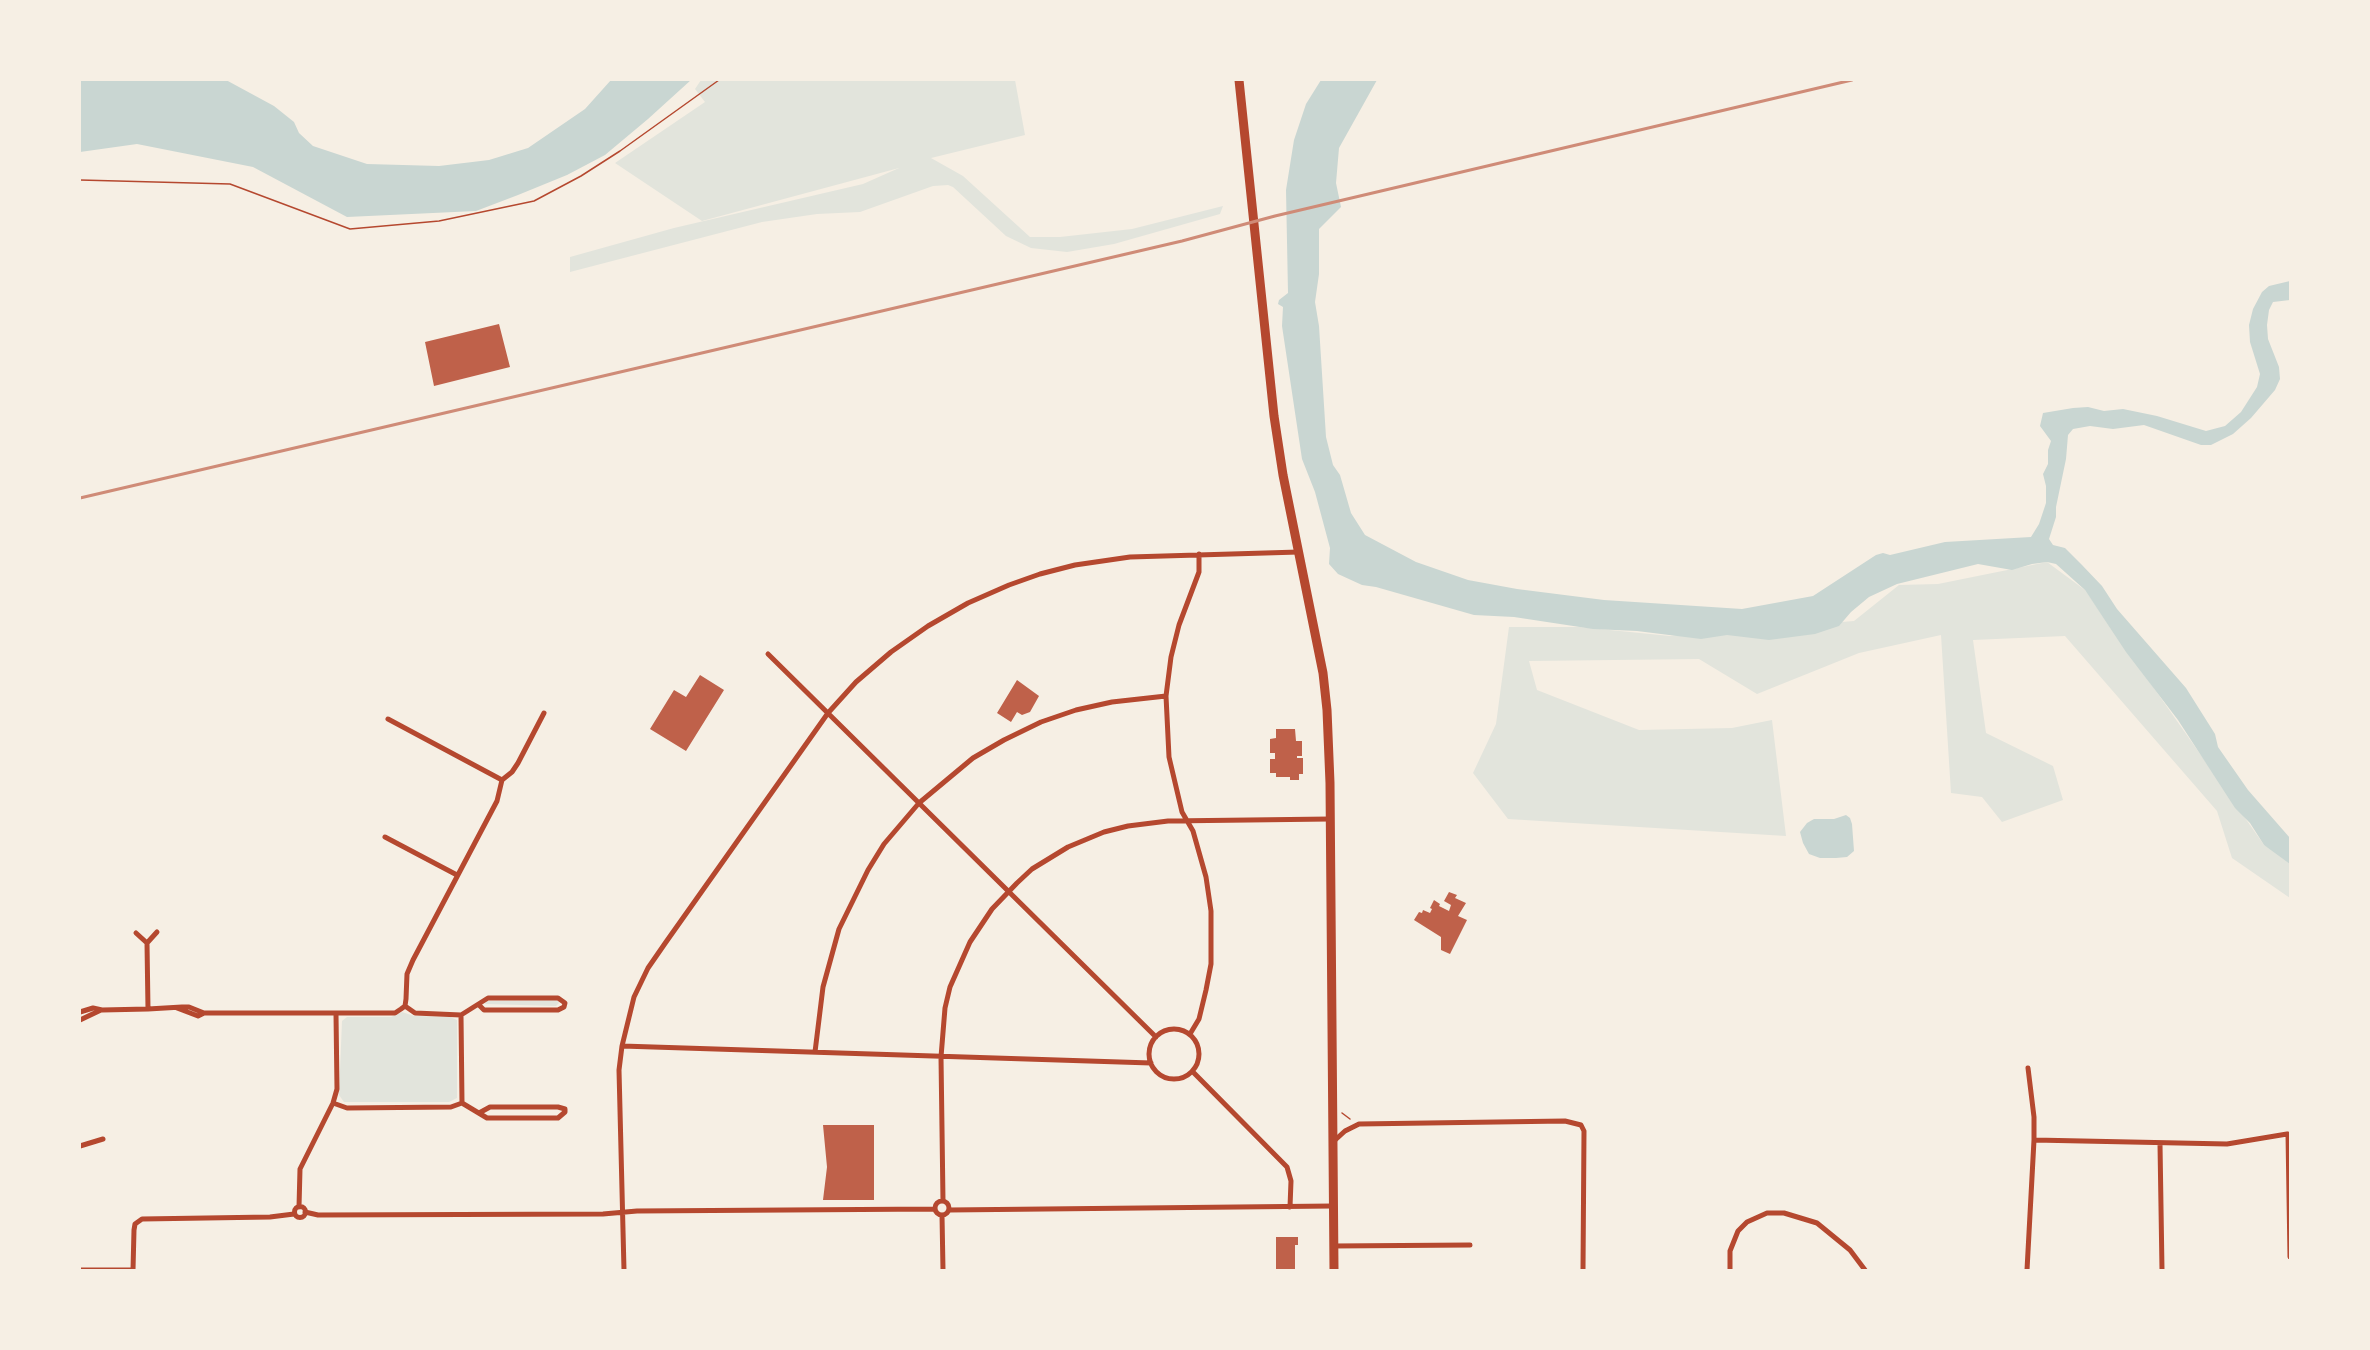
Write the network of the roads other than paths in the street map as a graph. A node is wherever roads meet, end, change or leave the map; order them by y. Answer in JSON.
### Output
{"nodes":[{"id":1,"x":1239,"y":80,"type":"edge"},
{"id":2,"x":1299,"y":552,"type":"junction"},
{"id":3,"x":1199,"y":554,"type":"junction"},
{"id":4,"x":768,"y":654,"type":"dead end"},
{"id":5,"x":1166,"y":696,"type":"junction"},
{"id":6,"x":544,"y":713,"type":"dead end"},
{"id":7,"x":828,"y":713,"type":"junction"},
{"id":8,"x":388,"y":719,"type":"dead end"},
{"id":9,"x":502,"y":780,"type":"junction"},
{"id":10,"x":920,"y":803,"type":"junction"},
{"id":11,"x":1330,"y":819,"type":"junction"},
{"id":12,"x":1188,"y":821,"type":"junction"},
{"id":13,"x":385,"y":837,"type":"dead end"},
{"id":14,"x":457,"y":875,"type":"junction"},
{"id":15,"x":1008,"y":892,"type":"junction"},
{"id":16,"x":157,"y":932,"type":"dead end"},
{"id":17,"x":136,"y":933,"type":"dead end"},
{"id":18,"x":147,"y":943,"type":"junction"},
{"id":19,"x":479,"y":1005,"type":"junction"},
{"id":20,"x":405,"y":1006,"type":"junction"},
{"id":21,"x":147,"y":1009,"type":"junction"},
{"id":22,"x":102,"y":1010,"type":"junction"},
{"id":23,"x":80,"y":1012,"type":"edge"},
{"id":24,"x":336,"y":1014,"type":"junction"},
{"id":25,"x":461,"y":1015,"type":"junction"},
{"id":26,"x":80,"y":1020,"type":"edge"},
{"id":27,"x":1190,"y":1034,"type":"junction"},
{"id":28,"x":1156,"y":1036,"type":"junction"},
{"id":29,"x":622,"y":1046,"type":"junction"},
{"id":30,"x":815,"y":1052,"type":"junction"},
{"id":31,"x":941,"y":1057,"type":"junction"},
{"id":32,"x":1151,"y":1063,"type":"junction"},
{"id":33,"x":2028,"y":1068,"type":"dead end"},
{"id":34,"x":1193,"y":1072,"type":"junction"},
{"id":35,"x":333,"y":1103,"type":"junction"},
{"id":36,"x":462,"y":1103,"type":"junction"},
{"id":37,"x":479,"y":1113,"type":"junction"},
{"id":38,"x":2289,"y":1134,"type":"edge"},
{"id":39,"x":103,"y":1139,"type":"dead end"},
{"id":40,"x":2034,"y":1140,"type":"junction"},
{"id":41,"x":1333,"y":1142,"type":"junction"},
{"id":42,"x":2160,"y":1144,"type":"junction"},
{"id":43,"x":80,"y":1146,"type":"edge"},
{"id":44,"x":944,"y":1201,"type":"junction"},
{"id":45,"x":1333,"y":1206,"type":"junction"},
{"id":46,"x":299,"y":1207,"type":"junction"},
{"id":47,"x":1290,"y":1207,"type":"junction"},
{"id":48,"x":935,"y":1209,"type":"junction"},
{"id":49,"x":949,"y":1210,"type":"junction"},
{"id":50,"x":305,"y":1212,"type":"junction"},
{"id":51,"x":622,"y":1212,"type":"junction"},
{"id":52,"x":294,"y":1214,"type":"junction"},
{"id":53,"x":942,"y":1215,"type":"junction"},
{"id":54,"x":1470,"y":1245,"type":"dead end"},
{"id":55,"x":1333,"y":1246,"type":"junction"},
{"id":56,"x":2290,"y":1257,"type":"edge"},
{"id":57,"x":80,"y":1270,"type":"edge"},
{"id":58,"x":133,"y":1270,"type":"edge"},
{"id":59,"x":624,"y":1270,"type":"edge"},
{"id":60,"x":942,"y":1270,"type":"edge"},
{"id":61,"x":1334,"y":1270,"type":"edge"},
{"id":62,"x":1583,"y":1270,"type":"edge"},
{"id":63,"x":1730,"y":1270,"type":"edge"},
{"id":64,"x":1865,"y":1270,"type":"edge"},
{"id":65,"x":2027,"y":1270,"type":"edge"},
{"id":66,"x":2162,"y":1270,"type":"edge"}],
"edges":[{"from":1,"to":2,"type":"highway"},
{"from":2,"to":3,"type":"street"},
{"from":2,"to":11,"type":"highway"},
{"from":3,"to":5,"type":"street"},
{"from":3,"to":7,"type":"street"},
{"from":4,"to":7,"type":"street"},
{"from":5,"to":10,"type":"street"},
{"from":5,"to":12,"type":"street"},
{"from":6,"to":9,"type":"street"},
{"from":7,"to":10,"type":"street"},
{"from":7,"to":29,"type":"street"},
{"from":8,"to":9,"type":"street"},
{"from":9,"to":14,"type":"street"},
{"from":10,"to":15,"type":"street"},
{"from":10,"to":30,"type":"street"},
{"from":11,"to":12,"type":"street"},
{"from":11,"to":41,"type":"highway"},
{"from":12,"to":15,"type":"street"},
{"from":12,"to":27,"type":"street"},
{"from":13,"to":14,"type":"street"},
{"from":14,"to":20,"type":"street"},
{"from":15,"to":28,"type":"street"},
{"from":15,"to":31,"type":"street"},
{"from":16,"to":18,"type":"street"},
{"from":17,"to":18,"type":"street"},
{"from":18,"to":21,"type":"street"},
{"from":19,"to":19,"type":"street"},
{"from":19,"to":25,"type":"street"},
{"from":20,"to":24,"type":"street"},
{"from":20,"to":25,"type":"street"},
{"from":21,"to":22,"type":"street"},
{"from":21,"to":24,"type":"street"},
{"from":22,"to":23,"type":"street"},
{"from":22,"to":26,"type":"street"},
{"from":24,"to":35,"type":"street"},
{"from":25,"to":36,"type":"street"},
{"from":27,"to":28,"type":"street"},
{"from":27,"to":34,"type":"street"},
{"from":28,"to":32,"type":"street"},
{"from":29,"to":30,"type":"street"},
{"from":29,"to":51,"type":"street"},
{"from":30,"to":31,"type":"street"},
{"from":31,"to":32,"type":"street"},
{"from":31,"to":44,"type":"street"},
{"from":32,"to":34,"type":"street"},
{"from":33,"to":40,"type":"street"},
{"from":34,"to":47,"type":"street"},
{"from":35,"to":36,"type":"street"},
{"from":35,"to":46,"type":"street"},
{"from":36,"to":37,"type":"street"},
{"from":37,"to":37,"type":"street"},
{"from":38,"to":42,"type":"street"},
{"from":38,"to":56,"type":"street"},
{"from":39,"to":43,"type":"street"},
{"from":40,"to":42,"type":"street"},
{"from":40,"to":65,"type":"street"},
{"from":41,"to":45,"type":"highway"},
{"from":41,"to":62,"type":"street"},
{"from":42,"to":66,"type":"street"},
{"from":44,"to":48,"type":"street"},
{"from":44,"to":49,"type":"street"},
{"from":45,"to":47,"type":"street"},
{"from":45,"to":55,"type":"highway"},
{"from":46,"to":50,"type":"street"},
{"from":46,"to":52,"type":"street"},
{"from":47,"to":49,"type":"street"},
{"from":48,"to":51,"type":"street"},
{"from":48,"to":53,"type":"street"},
{"from":49,"to":53,"type":"street"},
{"from":50,"to":51,"type":"street"},
{"from":50,"to":52,"type":"street"},
{"from":51,"to":59,"type":"street"},
{"from":52,"to":58,"type":"street"},
{"from":53,"to":60,"type":"street"},
{"from":54,"to":55,"type":"street"},
{"from":55,"to":61,"type":"highway"},
{"from":57,"to":58,"type":"street"},
{"from":63,"to":64,"type":"street"}]}
